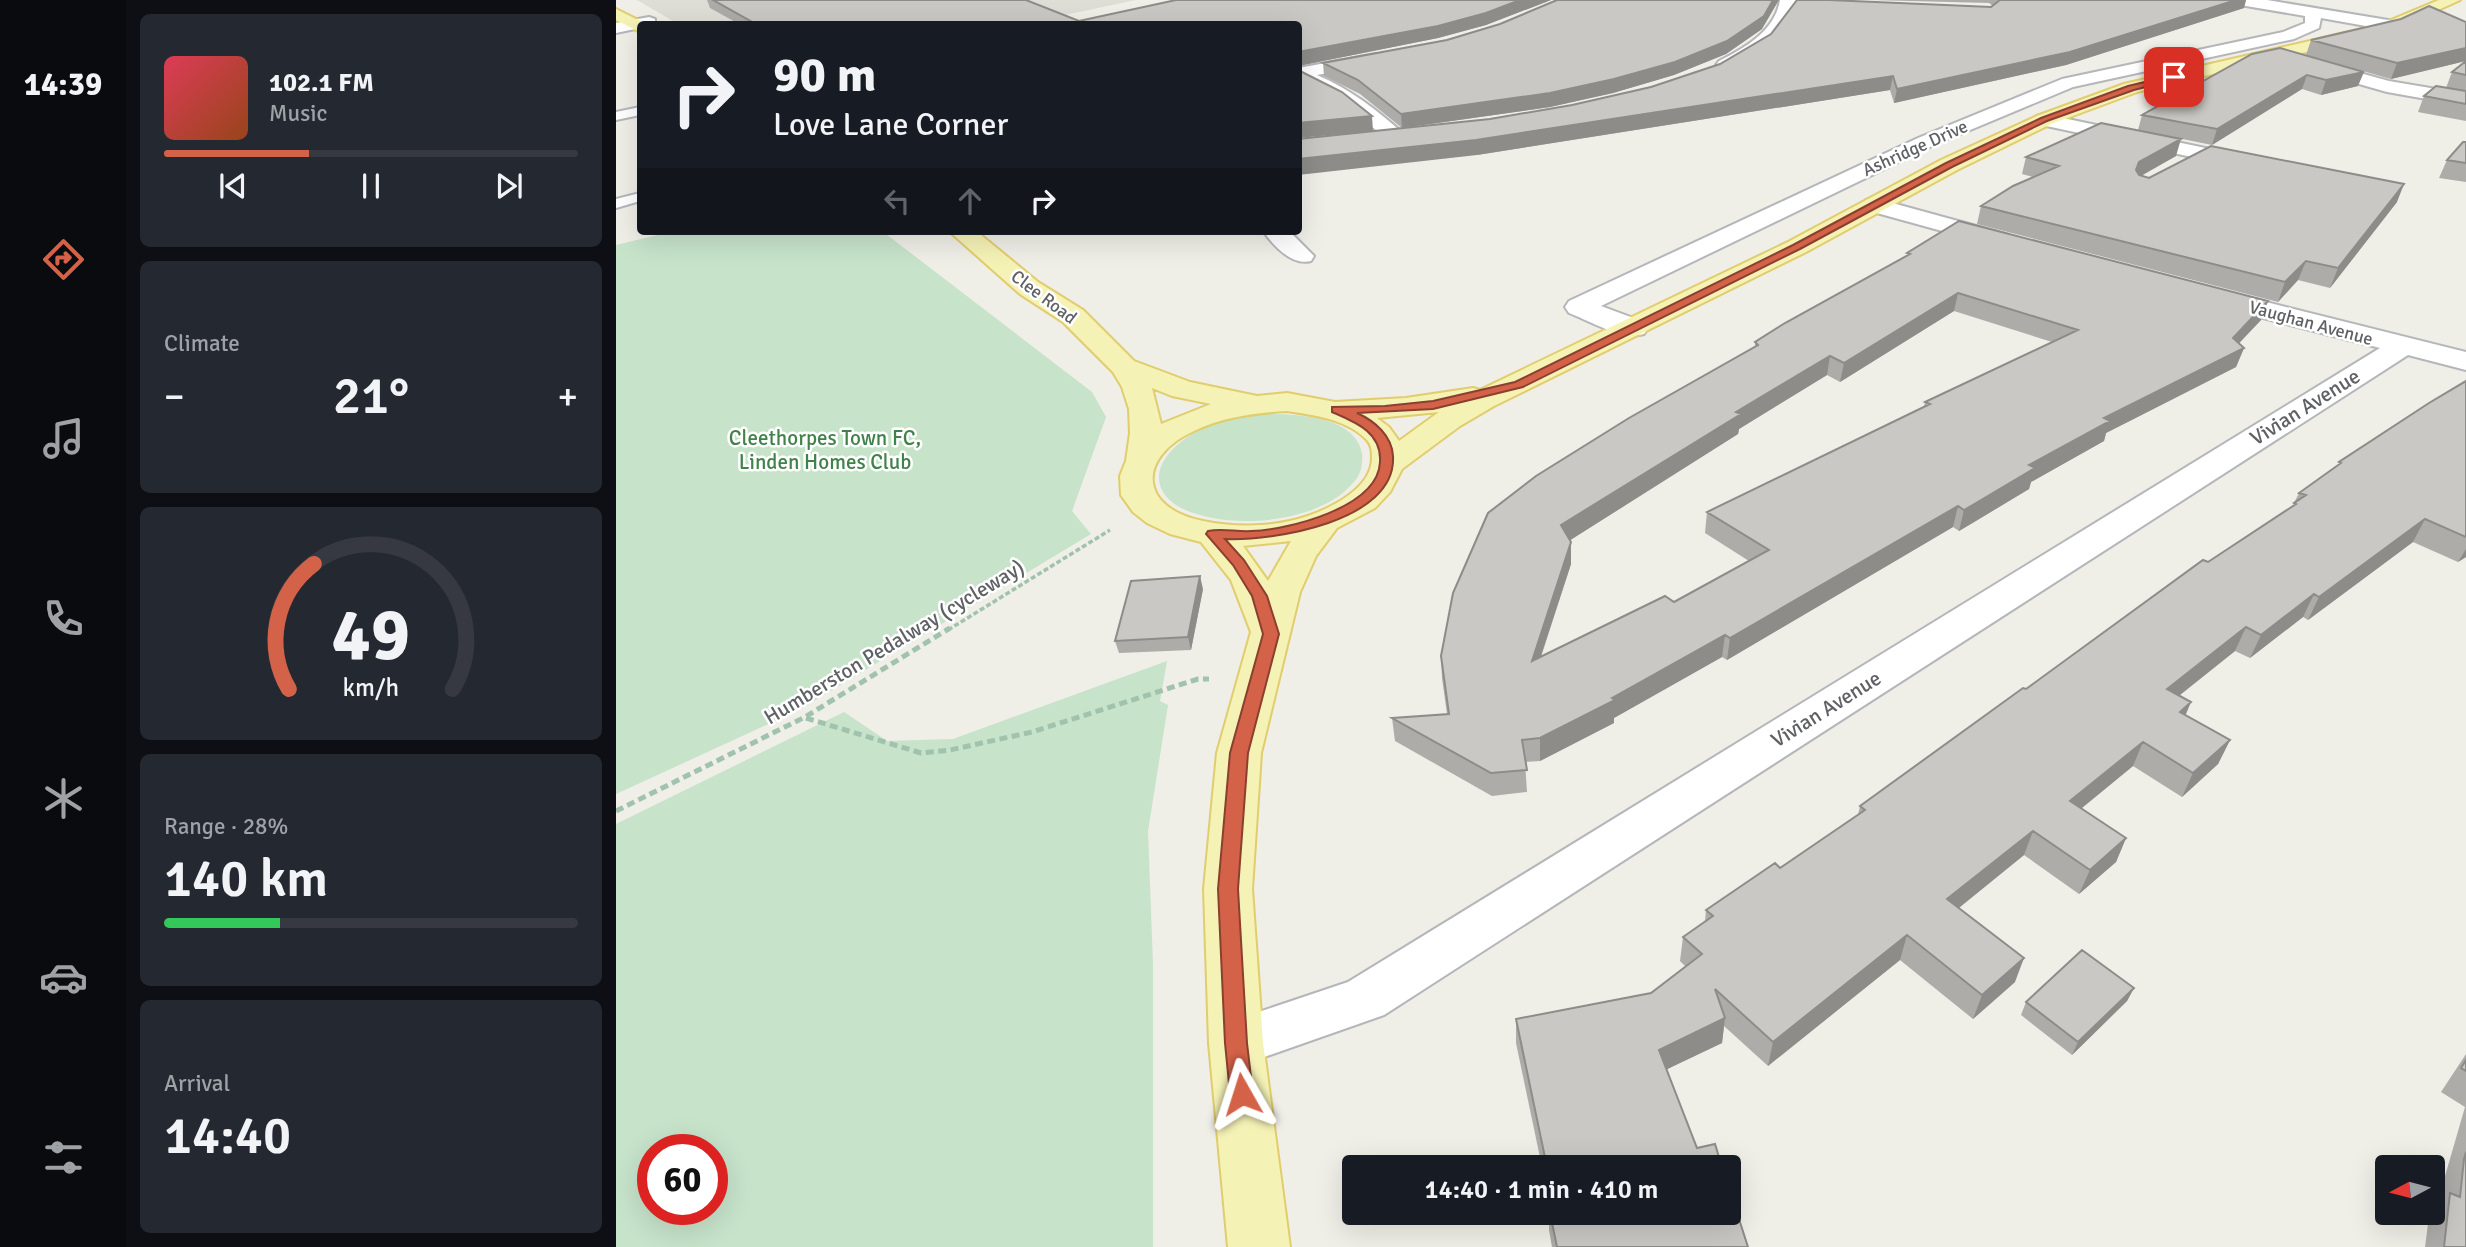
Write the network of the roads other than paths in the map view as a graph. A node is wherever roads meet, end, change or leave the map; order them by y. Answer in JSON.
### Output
{"nodes":[{"id":1,"x":2241,"y":0,"type":"edge"},
{"id":2,"x":2452,"y":0,"type":"edge"},
{"id":3,"x":1793,"y":2,"type":"edge"},
{"id":4,"x":2312,"y":12,"type":"junction"},
{"id":5,"x":616,"y":15,"type":"edge"},
{"id":6,"x":637,"y":22,"type":"edge"},
{"id":7,"x":637,"y":25,"type":"edge"},
{"id":8,"x":2394,"y":26,"type":"junction"},
{"id":9,"x":616,"y":28,"type":"edge"},
{"id":10,"x":2277,"y":54,"type":"junction"},
{"id":11,"x":1395,"y":55,"type":"edge"},
{"id":12,"x":1302,"y":73,"type":"edge"},
{"id":13,"x":1703,"y":73,"type":"edge"},
{"id":14,"x":1302,"y":76,"type":"edge"},
{"id":15,"x":2466,"y":100,"type":"edge"},
{"id":16,"x":637,"y":112,"type":"edge"},
{"id":17,"x":616,"y":116,"type":"edge"},
{"id":18,"x":2044,"y":120,"type":"junction"},
{"id":19,"x":1372,"y":140,"type":"edge"},
{"id":20,"x":2200,"y":154,"type":"junction"},
{"id":21,"x":2178,"y":166,"type":"edge"},
{"id":22,"x":2268,"y":167,"type":"edge"},
{"id":23,"x":637,"y":198,"type":"edge"},
{"id":24,"x":616,"y":204,"type":"edge"},
{"id":25,"x":1874,"y":205,"type":"junction"},
{"id":26,"x":966,"y":235,"type":"edge"},
{"id":27,"x":1279,"y":235,"type":"edge"},
{"id":28,"x":2020,"y":245,"type":"edge"},
{"id":29,"x":1302,"y":256,"type":"dead end"},
{"id":30,"x":2191,"y":291,"type":"edge"},
{"id":31,"x":1634,"y":328,"type":"junction"},
{"id":32,"x":2401,"y":347,"type":"junction"},
{"id":33,"x":2466,"y":361,"type":"edge"},
{"id":34,"x":1124,"y":367,"type":"junction"},
{"id":35,"x":1519,"y":384,"type":"junction"},
{"id":36,"x":1259,"y":404,"type":"junction"},
{"id":37,"x":1337,"y":410,"type":"junction"},
{"id":38,"x":1141,"y":459,"type":"junction"},
{"id":39,"x":1387,"y":465,"type":"junction"},
{"id":40,"x":1325,"y":521,"type":"junction"},
{"id":41,"x":1213,"y":534,"type":"junction"},
{"id":42,"x":1265,"y":656,"type":"junction"},
{"id":43,"x":1236,"y":1043,"type":"junction"},
{"id":44,"x":1259,"y":1247,"type":"edge"}],
"edges":[{"from":1,"to":4,"type":"street"},
{"from":2,"to":8,"type":"main road"},
{"from":3,"to":13,"type":"street"},
{"from":4,"to":8,"type":"street"},
{"from":4,"to":31,"type":"street","name":"Ashridge Drive"},
{"from":5,"to":6,"type":"main road"},
{"from":7,"to":9,"type":"street"},
{"from":8,"to":10,"type":"main road"},
{"from":10,"to":15,"type":"street"},
{"from":10,"to":18,"type":"main road"},
{"from":11,"to":12,"type":"street"},
{"from":14,"to":19,"type":"street"},
{"from":16,"to":17,"type":"lane"},
{"from":18,"to":20,"type":"street"},
{"from":18,"to":25,"type":"main road"},
{"from":20,"to":21,"type":"street"},
{"from":20,"to":22,"type":"street"},
{"from":23,"to":24,"type":"lane"},
{"from":25,"to":28,"type":"street"},
{"from":25,"to":31,"type":"main road"},
{"from":26,"to":34,"type":"main road","name":"Clee Road"},
{"from":27,"to":29,"type":"street"},
{"from":30,"to":32,"type":"street","name":"Vaughan Avenue"},
{"from":31,"to":35,"type":"main road"},
{"from":32,"to":33,"type":"street","name":"Vaughan Avenue"},
{"from":32,"to":43,"type":"street","name":"Vivian Avenue"},
{"from":34,"to":36,"type":"main road","name":"Clee Road"},
{"from":34,"to":38,"type":"main road","name":"Clee Road"},
{"from":35,"to":37,"type":"main road"},
{"from":35,"to":39,"type":"main road"},
{"from":36,"to":37,"type":"main road"},
{"from":36,"to":38,"type":"main road"},
{"from":37,"to":39,"type":"main road"},
{"from":38,"to":41,"type":"main road","name":"Clee Road"},
{"from":39,"to":40,"type":"main road"},
{"from":40,"to":41,"type":"main road"},
{"from":40,"to":42,"type":"main road"},
{"from":41,"to":42,"type":"main road"},
{"from":42,"to":43,"type":"main road"},
{"from":43,"to":44,"type":"main road"}]}
